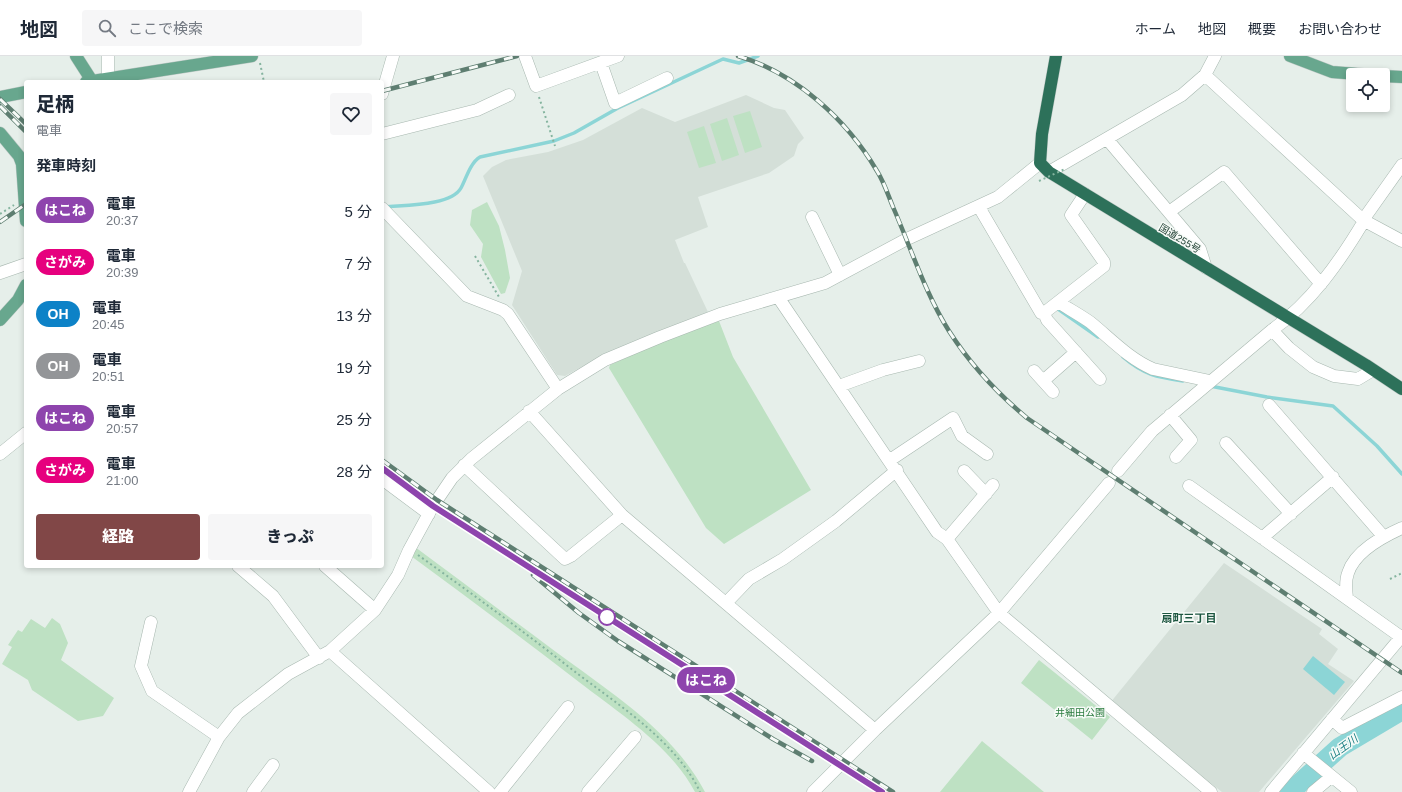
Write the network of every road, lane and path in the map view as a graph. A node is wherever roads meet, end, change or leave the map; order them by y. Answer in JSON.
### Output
{"nodes":[{"id":1,"x":76,"y":56,"type":"edge"},
{"id":2,"x":108,"y":56,"type":"edge"},
{"id":3,"x":252,"y":56,"type":"edge"},
{"id":4,"x":259,"y":56,"type":"edge"},
{"id":5,"x":393,"y":56,"type":"edge"},
{"id":6,"x":525,"y":56,"type":"edge"},
{"id":7,"x":618,"y":56,"type":"edge"},
{"id":8,"x":1056,"y":56,"type":"edge"},
{"id":9,"x":1215,"y":56,"type":"edge"},
{"id":10,"x":1290,"y":56,"type":"edge"},
{"id":11,"x":601,"y":64,"type":"junction"},
{"id":12,"x":1346,"y":73,"type":"edge"},
{"id":13,"x":1205,"y":75,"type":"junction"},
{"id":14,"x":1390,"y":76,"type":"edge"},
{"id":15,"x":1402,"y":77,"type":"edge"},
{"id":16,"x":108,"y":78,"type":"junction"},
{"id":17,"x":667,"y":78,"type":"dead end"},
{"id":18,"x":88,"y":80,"type":"edge"},
{"id":19,"x":98,"y":80,"type":"edge"},
{"id":20,"x":264,"y":80,"type":"edge"},
{"id":21,"x":536,"y":86,"type":"junction"},
{"id":22,"x":384,"y":87,"type":"edge"},
{"id":23,"x":24,"y":92,"type":"edge"},
{"id":24,"x":509,"y":95,"type":"dead end"},
{"id":25,"x":0,"y":97,"type":"edge"},
{"id":26,"x":0,"y":133,"type":"edge"},
{"id":27,"x":384,"y":133,"type":"edge"},
{"id":28,"x":1107,"y":139,"type":"junction"},
{"id":29,"x":555,"y":146,"type":"dead end"},
{"id":30,"x":1040,"y":163,"type":"junction"},
{"id":31,"x":1402,"y":165,"type":"edge"},
{"id":32,"x":1065,"y":169,"type":"dead end"},
{"id":33,"x":1049,"y":172,"type":"junction"},
{"id":34,"x":1039,"y":181,"type":"dead end"},
{"id":35,"x":24,"y":192,"type":"edge"},
{"id":36,"x":1085,"y":194,"type":"junction"},
{"id":37,"x":979,"y":207,"type":"junction"},
{"id":38,"x":384,"y":210,"type":"edge"},
{"id":39,"x":1169,"y":212,"type":"junction"},
{"id":40,"x":812,"y":217,"type":"dead end"},
{"id":41,"x":1364,"y":220,"type":"junction"},
{"id":42,"x":1402,"y":241,"type":"edge"},
{"id":43,"x":475,"y":256,"type":"dead end"},
{"id":44,"x":24,"y":265,"type":"edge"},
{"id":45,"x":1206,"y":268,"type":"junction"},
{"id":46,"x":0,"y":273,"type":"edge"},
{"id":47,"x":840,"y":275,"type":"junction"},
{"id":48,"x":1321,"y":284,"type":"junction"},
{"id":49,"x":24,"y":289,"type":"edge"},
{"id":50,"x":778,"y":297,"type":"junction"},
{"id":51,"x":1058,"y":302,"type":"junction"},
{"id":52,"x":504,"y":310,"type":"junction"},
{"id":53,"x":1044,"y":313,"type":"junction"},
{"id":54,"x":1288,"y":318,"type":"junction"},
{"id":55,"x":0,"y":320,"type":"edge"},
{"id":56,"x":1272,"y":330,"type":"junction"},
{"id":57,"x":1076,"y":352,"type":"junction"},
{"id":58,"x":919,"y":361,"type":"dead end"},
{"id":59,"x":1373,"y":370,"type":"junction"},
{"id":60,"x":1034,"y":371,"type":"dead end"},
{"id":61,"x":1100,"y":379,"type":"dead end"},
{"id":62,"x":1044,"y":381,"type":"junction"},
{"id":63,"x":1210,"y":382,"type":"junction"},
{"id":64,"x":839,"y":386,"type":"junction"},
{"id":65,"x":1401,"y":388,"type":"edge"},
{"id":66,"x":558,"y":389,"type":"junction"},
{"id":67,"x":1053,"y":392,"type":"dead end"},
{"id":68,"x":1269,"y":405,"type":"dead end"},
{"id":69,"x":530,"y":411,"type":"junction"},
{"id":70,"x":1170,"y":415,"type":"junction"},
{"id":71,"x":24,"y":435,"type":"edge"},
{"id":72,"x":1226,"y":444,"type":"dead end"},
{"id":73,"x":0,"y":454,"type":"edge"},
{"id":74,"x":987,"y":454,"type":"dead end"},
{"id":75,"x":1176,"y":457,"type":"dead end"},
{"id":76,"x":890,"y":460,"type":"junction"},
{"id":77,"x":464,"y":465,"type":"junction"},
{"id":78,"x":897,"y":470,"type":"junction"},
{"id":79,"x":964,"y":471,"type":"dead end"},
{"id":80,"x":1118,"y":471,"type":"dead end"},
{"id":81,"x":1333,"y":478,"type":"junction"},
{"id":82,"x":384,"y":480,"type":"edge"},
{"id":83,"x":1109,"y":483,"type":"dead end"},
{"id":84,"x":1189,"y":486,"type":"dead end"},
{"id":85,"x":429,"y":514,"type":"junction"},
{"id":86,"x":1291,"y":514,"type":"junction"},
{"id":87,"x":622,"y":515,"type":"junction"},
{"id":88,"x":1402,"y":528,"type":"edge"},
{"id":89,"x":1383,"y":536,"type":"junction"},
{"id":90,"x":1262,"y":538,"type":"junction"},
{"id":91,"x":946,"y":540,"type":"junction"},
{"id":92,"x":409,"y":550,"type":"junction"},
{"id":93,"x":240,"y":568,"type":"edge"},
{"id":94,"x":326,"y":568,"type":"edge"},
{"id":95,"x":1402,"y":573,"type":"edge"},
{"id":96,"x":1390,"y":579,"type":"dead end"},
{"id":97,"x":1346,"y":598,"type":"junction"},
{"id":98,"x":726,"y":603,"type":"junction"},
{"id":99,"x":375,"y":610,"type":"junction"},
{"id":100,"x":999,"y":613,"type":"junction"},
{"id":101,"x":151,"y":622,"type":"dead end"},
{"id":102,"x":1401,"y":636,"type":"edge"},
{"id":103,"x":330,"y":650,"type":"junction"},
{"id":104,"x":319,"y":658,"type":"junction"},
{"id":105,"x":1402,"y":697,"type":"edge"},
{"id":106,"x":568,"y":707,"type":"dead end"},
{"id":107,"x":1332,"y":719,"type":"junction"},
{"id":108,"x":875,"y":730,"type":"junction"},
{"id":109,"x":636,"y":737,"type":"dead end"},
{"id":110,"x":219,"y":738,"type":"junction"},
{"id":111,"x":1303,"y":753,"type":"junction"},
{"id":112,"x":273,"y":766,"type":"dead end"},
{"id":113,"x":1331,"y":777,"type":"junction"},
{"id":114,"x":189,"y":792,"type":"edge"},
{"id":115,"x":253,"y":792,"type":"edge"},
{"id":116,"x":489,"y":792,"type":"edge"},
{"id":117,"x":500,"y":792,"type":"edge"},
{"id":118,"x":588,"y":792,"type":"edge"},
{"id":119,"x":700,"y":792,"type":"edge"},
{"id":120,"x":813,"y":792,"type":"edge"},
{"id":121,"x":1211,"y":792,"type":"edge"},
{"id":122,"x":1271,"y":792,"type":"edge"},
{"id":123,"x":1313,"y":792,"type":"edge"},
{"id":124,"x":1351,"y":792,"type":"edge"}],
"edges":[{"from":1,"to":18,"type":"main road"},
{"from":2,"to":16,"type":"street"},
{"from":3,"to":16,"type":"main road"},
{"from":4,"to":20,"type":"path"},
{"from":5,"to":22,"type":"street"},
{"from":6,"to":21,"type":"street"},
{"from":7,"to":11,"type":"street"},
{"from":8,"to":30,"type":"highway"},
{"from":9,"to":13,"type":"street"},
{"from":10,"to":12,"type":"main road"},
{"from":11,"to":17,"type":"street"},
{"from":11,"to":21,"type":"street"},
{"from":13,"to":28,"type":"street"},
{"from":13,"to":41,"type":"street"},
{"from":14,"to":15,"type":"main road"},
{"from":16,"to":19,"type":"main road"},
{"from":21,"to":29,"type":"path"},
{"from":23,"to":25,"type":"main road"},
{"from":24,"to":27,"type":"street"},
{"from":26,"to":35,"type":"main road"},
{"from":28,"to":33,"type":"street"},
{"from":28,"to":39,"type":"street"},
{"from":30,"to":33,"type":"highway","name":"国道255号"},
{"from":30,"to":37,"type":"street"},
{"from":31,"to":41,"type":"street"},
{"from":32,"to":34,"type":"path","bridge":true},
{"from":33,"to":36,"type":"highway","name":"国道255号"},
{"from":36,"to":45,"type":"highway","name":"国道255号"},
{"from":36,"to":51,"type":"street"},
{"from":37,"to":47,"type":"street"},
{"from":37,"to":53,"type":"street"},
{"from":38,"to":52,"type":"street"},
{"from":39,"to":45,"type":"street"},
{"from":39,"to":48,"type":"street"},
{"from":40,"to":47,"type":"street"},
{"from":41,"to":42,"type":"street"},
{"from":41,"to":48,"type":"street"},
{"from":43,"to":52,"type":"path"},
{"from":44,"to":46,"type":"street"},
{"from":45,"to":54,"type":"highway","name":"国道255号"},
{"from":47,"to":50,"type":"street"},
{"from":48,"to":54,"type":"street"},
{"from":49,"to":55,"type":"main road"},
{"from":50,"to":64,"type":"street"},
{"from":50,"to":66,"type":"street"},
{"from":51,"to":53,"type":"street"},
{"from":51,"to":63,"type":"street"},
{"from":52,"to":66,"type":"street"},
{"from":53,"to":57,"type":"street"},
{"from":54,"to":56,"type":"street"},
{"from":54,"to":59,"type":"highway","name":"国道255号"},
{"from":56,"to":59,"type":"street"},
{"from":56,"to":63,"type":"street"},
{"from":57,"to":61,"type":"street"},
{"from":57,"to":62,"type":"street"},
{"from":58,"to":64,"type":"street"},
{"from":59,"to":65,"type":"highway","name":"国道255号"},
{"from":60,"to":62,"type":"street"},
{"from":62,"to":67,"type":"street"},
{"from":63,"to":70,"type":"street"},
{"from":64,"to":76,"type":"street"},
{"from":66,"to":69,"type":"street"},
{"from":68,"to":81,"type":"street"},
{"from":69,"to":77,"type":"street"},
{"from":69,"to":87,"type":"street"},
{"from":70,"to":75,"type":"street"},
{"from":70,"to":80,"type":"street"},
{"from":71,"to":73,"type":"street"},
{"from":72,"to":86,"type":"street"},
{"from":74,"to":76,"type":"street"},
{"from":76,"to":78,"type":"street"},
{"from":77,"to":85,"type":"street"},
{"from":77,"to":87,"type":"street"},
{"from":78,"to":91,"type":"street"},
{"from":78,"to":98,"type":"street"},
{"from":79,"to":91,"type":"street"},
{"from":81,"to":86,"type":"street"},
{"from":81,"to":89,"type":"street"},
{"from":82,"to":85,"type":"street"},
{"from":83,"to":100,"type":"street"},
{"from":84,"to":90,"type":"street"},
{"from":85,"to":92,"type":"street"},
{"from":86,"to":90,"type":"street"},
{"from":87,"to":98,"type":"street"},
{"from":88,"to":89,"type":"street"},
{"from":89,"to":97,"type":"street"},
{"from":90,"to":97,"type":"street"},
{"from":91,"to":100,"type":"street"},
{"from":92,"to":99,"type":"street"},
{"from":92,"to":119,"type":"path"},
{"from":93,"to":104,"type":"street"},
{"from":94,"to":99,"type":"street"},
{"from":95,"to":96,"type":"path"},
{"from":97,"to":102,"type":"street"},
{"from":98,"to":108,"type":"street"},
{"from":99,"to":103,"type":"street"},
{"from":100,"to":108,"type":"street"},
{"from":100,"to":121,"type":"street"},
{"from":101,"to":110,"type":"street"},
{"from":102,"to":107,"type":"street"},
{"from":103,"to":104,"type":"street"},
{"from":103,"to":116,"type":"street"},
{"from":104,"to":110,"type":"street"},
{"from":105,"to":107,"type":"street"},
{"from":106,"to":117,"type":"street"},
{"from":107,"to":111,"type":"street"},
{"from":108,"to":120,"type":"street"},
{"from":109,"to":118,"type":"street"},
{"from":110,"to":114,"type":"street"},
{"from":111,"to":113,"type":"street"},
{"from":111,"to":122,"type":"street"},
{"from":112,"to":115,"type":"street"},
{"from":113,"to":123,"type":"street"},
{"from":113,"to":124,"type":"street"}]}
